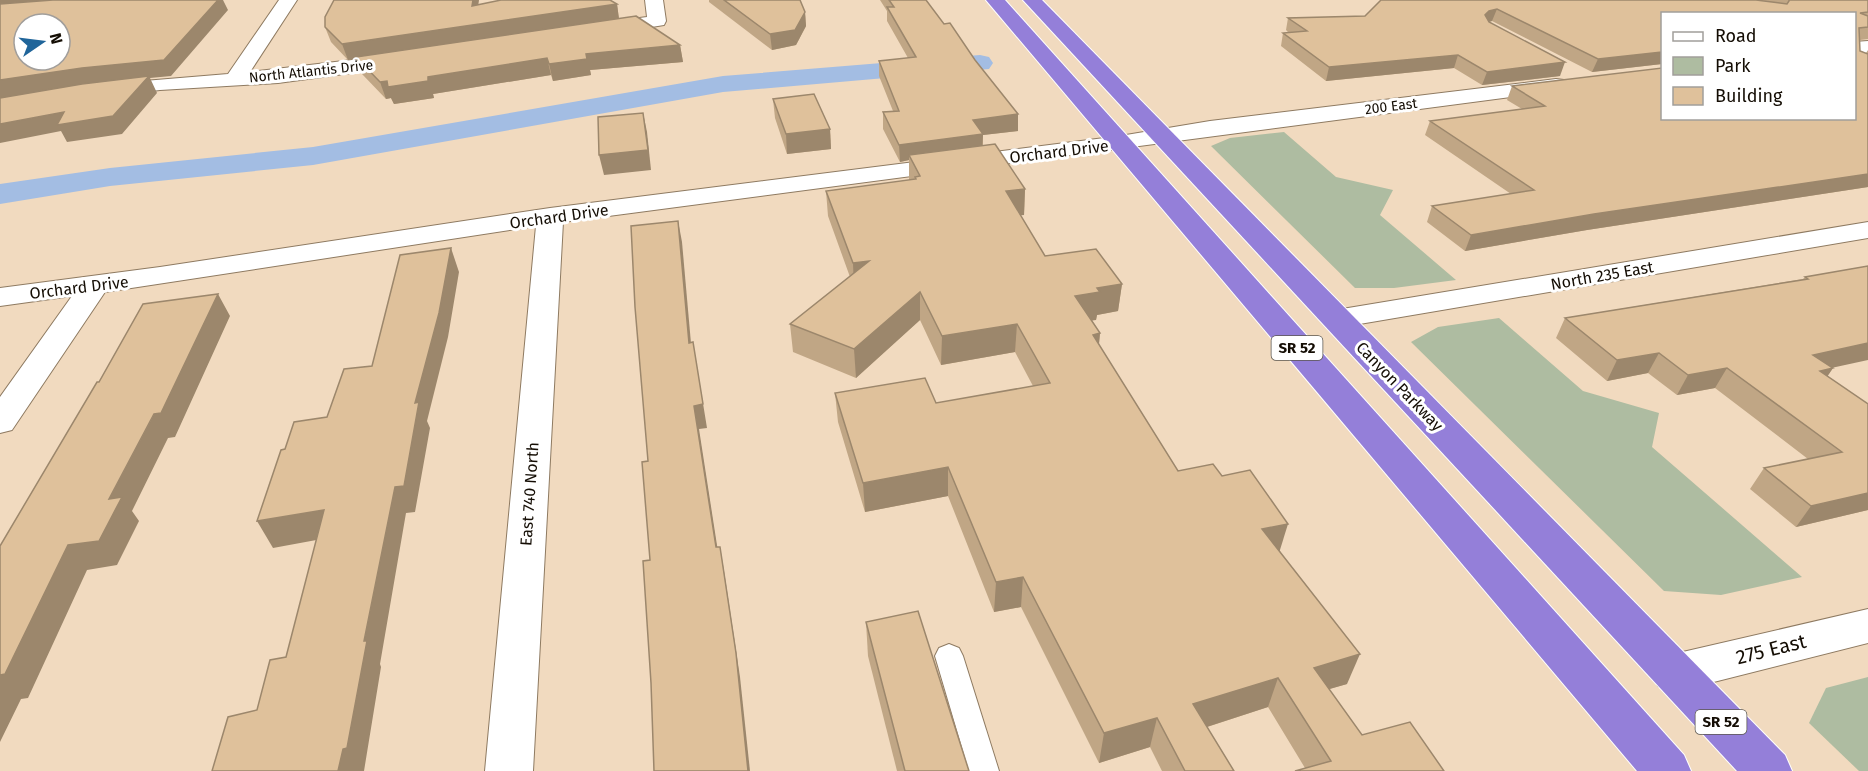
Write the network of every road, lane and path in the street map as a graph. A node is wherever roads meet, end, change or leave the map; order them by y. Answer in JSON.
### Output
{"nodes":[{"id":1,"x":288,"y":0,"type":"edge"},
{"id":2,"x":654,"y":0,"type":"edge"},
{"id":3,"x":995,"y":0,"type":"edge"},
{"id":4,"x":1032,"y":0,"type":"edge"},
{"id":5,"x":587,"y":32,"type":"edge"},
{"id":6,"x":424,"y":56,"type":"edge"},
{"id":7,"x":1568,"y":72,"type":"dead end"},
{"id":8,"x":235,"y":79,"type":"junction"},
{"id":9,"x":91,"y":92,"type":"edge"},
{"id":10,"x":1162,"y":137,"type":"junction"},
{"id":11,"x":1120,"y":143,"type":"junction"},
{"id":12,"x":550,"y":216,"type":"junction"},
{"id":13,"x":1868,"y":230,"type":"edge"},
{"id":14,"x":94,"y":286,"type":"junction"},
{"id":15,"x":0,"y":297,"type":"edge"},
{"id":16,"x":1336,"y":319,"type":"junction"},
{"id":17,"x":0,"y":422,"type":"edge"},
{"id":18,"x":1868,"y":626,"type":"edge"},
{"id":19,"x":949,"y":656,"type":"dead end"},
{"id":20,"x":1674,"y":673,"type":"junction"},
{"id":21,"x":509,"y":771,"type":"edge"},
{"id":22,"x":984,"y":771,"type":"edge"},
{"id":23,"x":1667,"y":771,"type":"edge"},
{"id":24,"x":1768,"y":771,"type":"edge"}],
"edges":[{"from":1,"to":8,"type":"street"},
{"from":2,"to":5,"type":"street"},
{"from":3,"to":11,"type":"highway","number":"SR 52"},
{"from":4,"to":10,"type":"highway","name":"Canyon Parkway","number":"SR 52"},
{"from":6,"to":8,"type":"street","name":"North Atlantis Drive"},
{"from":7,"to":10,"type":"street","name":"200 East"},
{"from":8,"to":9,"type":"street","name":"North Atlantis Drive"},
{"from":10,"to":11,"type":"street","name":"200 East"},
{"from":10,"to":16,"type":"highway","name":"Canyon Parkway","number":"SR 52"},
{"from":11,"to":12,"type":"street","name":"Orchard Drive"},
{"from":11,"to":23,"type":"highway","number":"SR 52"},
{"from":12,"to":14,"type":"street","name":"Orchard Drive"},
{"from":12,"to":21,"type":"street","name":"East 740 North"},
{"from":13,"to":16,"type":"street","name":"North 235 East"},
{"from":14,"to":15,"type":"street","name":"Orchard Drive"},
{"from":14,"to":17,"type":"street"},
{"from":16,"to":20,"type":"highway","name":"Canyon Parkway","number":"SR 52"},
{"from":18,"to":20,"type":"street","name":"275 East"},
{"from":19,"to":22,"type":"lane"},
{"from":20,"to":24,"type":"highway","name":"Canyon Parkway","number":"SR 52"}]}
